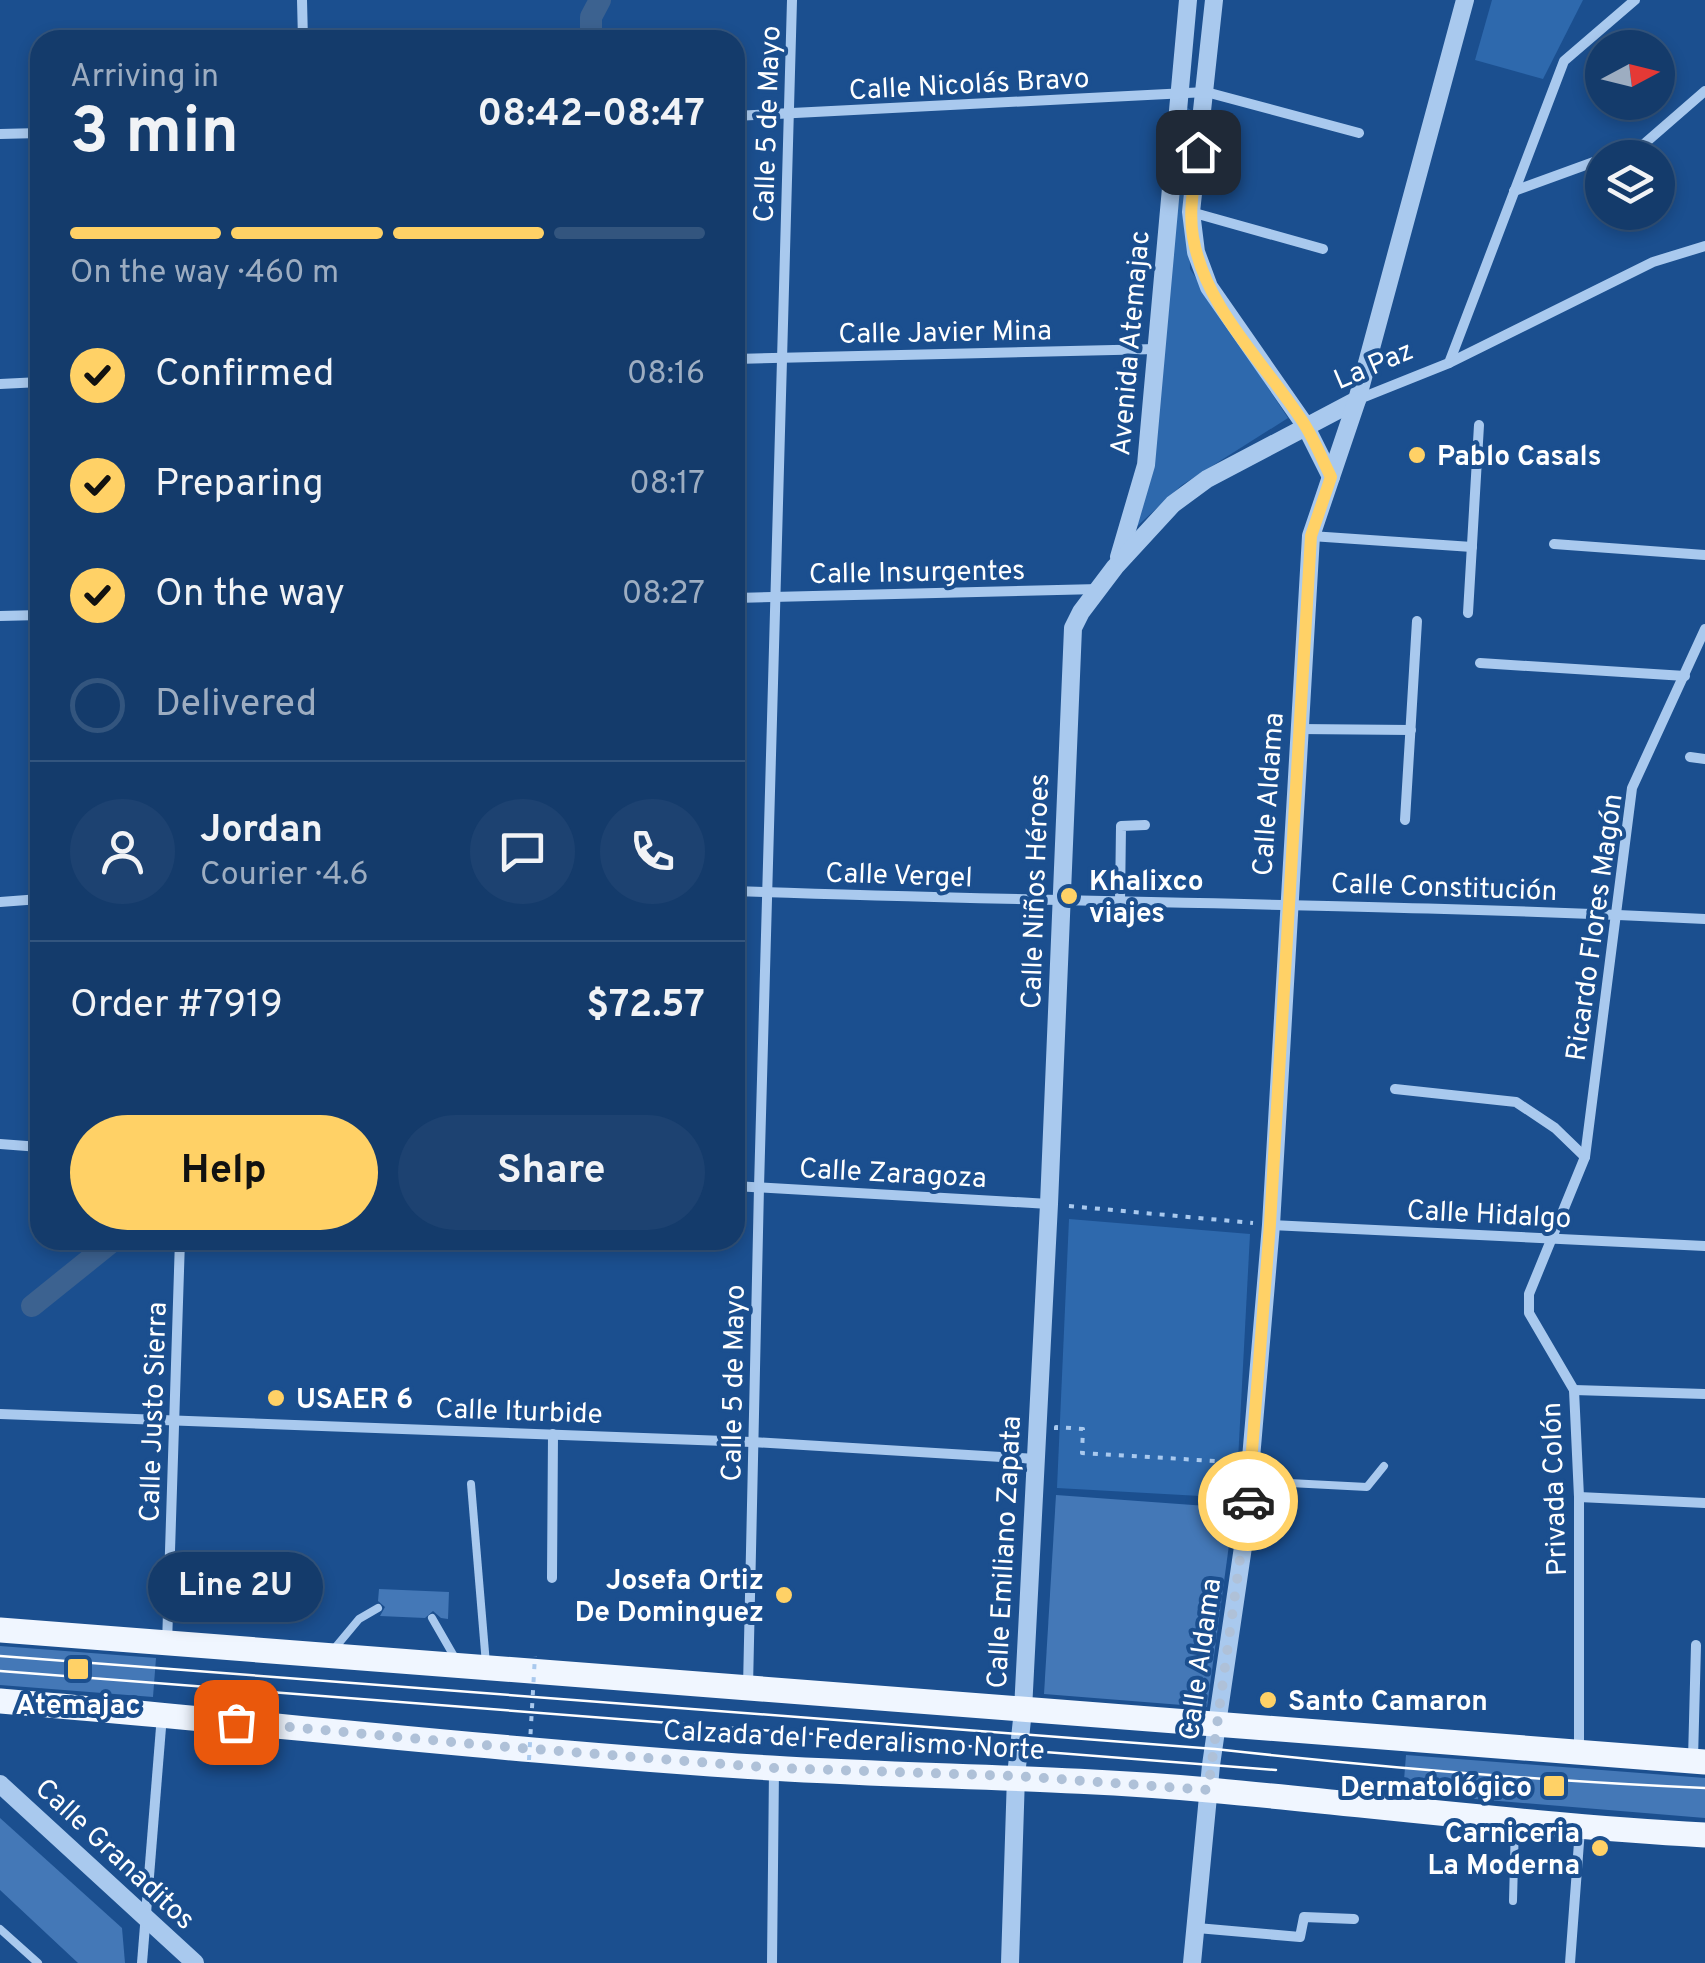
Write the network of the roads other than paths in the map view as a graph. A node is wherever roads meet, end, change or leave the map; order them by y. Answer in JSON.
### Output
{"nodes":[{"id":1,"x":302,"y":0,"type":"edge"},
{"id":2,"x":792,"y":0,"type":"edge"},
{"id":3,"x":1188,"y":0,"type":"edge"},
{"id":4,"x":1214,"y":0,"type":"edge"},
{"id":5,"x":1465,"y":0,"type":"edge"},
{"id":6,"x":1635,"y":0,"type":"edge"},
{"id":7,"x":303,"y":30,"type":"edge"},
{"id":8,"x":1705,"y":91,"type":"edge"},
{"id":9,"x":1206,"y":92,"type":"junction"},
{"id":10,"x":1179,"y":95,"type":"junction"},
{"id":11,"x":789,"y":115,"type":"junction"},
{"id":12,"x":745,"y":116,"type":"edge"},
{"id":13,"x":1359,"y":132,"type":"dead end"},
{"id":14,"x":30,"y":133,"type":"edge"},
{"id":15,"x":0,"y":134,"type":"edge"},
{"id":16,"x":1649,"y":140,"type":"edge"},
{"id":17,"x":1585,"y":165,"type":"edge"},
{"id":18,"x":1514,"y":190,"type":"junction"},
{"id":19,"x":1191,"y":212,"type":"junction"},
{"id":20,"x":1705,"y":246,"type":"edge"},
{"id":21,"x":1323,"y":249,"type":"dead end"},
{"id":22,"x":1157,"y":348,"type":"junction"},
{"id":23,"x":782,"y":358,"type":"junction"},
{"id":24,"x":745,"y":359,"type":"edge"},
{"id":25,"x":1449,"y":362,"type":"junction"},
{"id":26,"x":30,"y":382,"type":"edge"},
{"id":27,"x":0,"y":384,"type":"edge"},
{"id":28,"x":1357,"y":400,"type":"junction"},
{"id":29,"x":1305,"y":425,"type":"junction"},
{"id":30,"x":1479,"y":425,"type":"dead end"},
{"id":31,"x":1331,"y":477,"type":"junction"},
{"id":32,"x":1311,"y":536,"type":"junction"},
{"id":33,"x":1554,"y":544,"type":"dead end"},
{"id":34,"x":1472,"y":547,"type":"junction"},
{"id":35,"x":1705,"y":555,"type":"edge"},
{"id":36,"x":1116,"y":567,"type":"junction"},
{"id":37,"x":1100,"y":588,"type":"junction"},
{"id":38,"x":775,"y":597,"type":"junction"},
{"id":39,"x":745,"y":598,"type":"edge"},
{"id":40,"x":1468,"y":613,"type":"dead end"},
{"id":41,"x":0,"y":616,"type":"edge"},
{"id":42,"x":30,"y":616,"type":"edge"},
{"id":43,"x":1416,"y":621,"type":"dead end"},
{"id":44,"x":1705,"y":629,"type":"edge"},
{"id":45,"x":1480,"y":663,"type":"dead end"},
{"id":46,"x":1684,"y":676,"type":"junction"},
{"id":47,"x":1299,"y":729,"type":"junction"},
{"id":48,"x":1410,"y":730,"type":"junction"},
{"id":49,"x":1690,"y":757,"type":"dead end"},
{"id":50,"x":1705,"y":759,"type":"edge"},
{"id":51,"x":1405,"y":820,"type":"dead end"},
{"id":52,"x":1145,"y":826,"type":"dead end"},
{"id":53,"x":745,"y":892,"type":"edge"},
{"id":54,"x":768,"y":892,"type":"junction"},
{"id":55,"x":30,"y":900,"type":"edge"},
{"id":56,"x":1062,"y":901,"type":"junction"},
{"id":57,"x":0,"y":902,"type":"edge"},
{"id":58,"x":1120,"y":902,"type":"junction"},
{"id":59,"x":1288,"y":903,"type":"junction"},
{"id":60,"x":1618,"y":914,"type":"junction"},
{"id":61,"x":1705,"y":919,"type":"edge"},
{"id":62,"x":1395,"y":1089,"type":"dead end"},
{"id":63,"x":0,"y":1144,"type":"edge"},
{"id":64,"x":30,"y":1146,"type":"edge"},
{"id":65,"x":1584,"y":1156,"type":"junction"},
{"id":66,"x":745,"y":1186,"type":"edge"},
{"id":67,"x":759,"y":1187,"type":"junction"},
{"id":68,"x":1049,"y":1204,"type":"junction"},
{"id":69,"x":1270,"y":1224,"type":"junction"},
{"id":70,"x":1550,"y":1239,"type":"junction"},
{"id":71,"x":1705,"y":1246,"type":"edge"},
{"id":72,"x":180,"y":1250,"type":"edge"},
{"id":73,"x":1574,"y":1390,"type":"junction"},
{"id":74,"x":1705,"y":1394,"type":"edge"},
{"id":75,"x":0,"y":1414,"type":"edge"},
{"id":76,"x":174,"y":1420,"type":"junction"},
{"id":77,"x":552,"y":1434,"type":"junction"},
{"id":78,"x":752,"y":1442,"type":"junction"},
{"id":79,"x":1036,"y":1459,"type":"junction"},
{"id":80,"x":1384,"y":1466,"type":"dead end"},
{"id":81,"x":1250,"y":1481,"type":"junction"},
{"id":82,"x":471,"y":1484,"type":"dead end"},
{"id":83,"x":1579,"y":1497,"type":"junction"},
{"id":84,"x":1705,"y":1503,"type":"edge"},
{"id":85,"x":552,"y":1578,"type":"dead end"},
{"id":86,"x":378,"y":1608,"type":"dead end"},
{"id":87,"x":432,"y":1618,"type":"dead end"},
{"id":88,"x":0,"y":1630,"type":"edge"},
{"id":89,"x":167,"y":1644,"type":"junction"},
{"id":90,"x":1696,"y":1645,"type":"dead end"},
{"id":91,"x":328,"y":1657,"type":"junction"},
{"id":92,"x":460,"y":1667,"type":"junction"},
{"id":93,"x":486,"y":1668,"type":"junction"},
{"id":94,"x":748,"y":1688,"type":"junction"},
{"id":95,"x":0,"y":1701,"type":"edge"},
{"id":96,"x":1023,"y":1710,"type":"junction"},
{"id":97,"x":162,"y":1714,"type":"junction"},
{"id":98,"x":1219,"y":1725,"type":"junction"},
{"id":99,"x":1579,"y":1753,"type":"junction"},
{"id":100,"x":1699,"y":1761,"type":"edge"},
{"id":101,"x":774,"y":1768,"type":"junction"},
{"id":102,"x":1016,"y":1776,"type":"junction"},
{"id":103,"x":0,"y":1784,"type":"edge"},
{"id":104,"x":1208,"y":1790,"type":"junction"},
{"id":105,"x":1515,"y":1823,"type":"junction"},
{"id":106,"x":1580,"y":1828,"type":"junction"},
{"id":107,"x":1705,"y":1835,"type":"edge"},
{"id":108,"x":1512,"y":1901,"type":"dead end"},
{"id":109,"x":1354,"y":1919,"type":"dead end"},
{"id":110,"x":146,"y":1920,"type":"junction"},
{"id":111,"x":1197,"y":1928,"type":"junction"},
{"id":112,"x":0,"y":1929,"type":"edge"},
{"id":113,"x":38,"y":1963,"type":"edge"},
{"id":114,"x":142,"y":1963,"type":"edge"},
{"id":115,"x":195,"y":1963,"type":"edge"},
{"id":116,"x":772,"y":1963,"type":"edge"},
{"id":117,"x":1010,"y":1963,"type":"edge"},
{"id":118,"x":1192,"y":1963,"type":"edge"},
{"id":119,"x":1570,"y":1963,"type":"edge"}],
"edges":[{"from":1,"to":7,"type":"street"},
{"from":2,"to":11,"type":"street","name":"Calle 5 de Mayo"},
{"from":3,"to":10,"type":"street","name":"Avenida Atemajac"},
{"from":4,"to":9,"type":"street","name":"Avenida Atemajac"},
{"from":5,"to":28,"type":"street","name":"Calle Aldama"},
{"from":6,"to":18,"type":"street"},
{"from":8,"to":16,"type":"street"},
{"from":9,"to":10,"type":"street","name":"Calle Nicolás Bravo"},
{"from":9,"to":13,"type":"street"},
{"from":9,"to":19,"type":"street","name":"Avenida Atemajac"},
{"from":10,"to":11,"type":"street","name":"Calle Nicolás Bravo"},
{"from":10,"to":22,"type":"street","name":"Avenida Atemajac"},
{"from":11,"to":12,"type":"street","name":"Calle Nicolás Bravo"},
{"from":11,"to":23,"type":"street","name":"Calle 5 de Mayo"},
{"from":14,"to":15,"type":"street"},
{"from":17,"to":18,"type":"street"},
{"from":18,"to":25,"type":"street"},
{"from":19,"to":21,"type":"street"},
{"from":19,"to":29,"type":"street","name":"Avenida Atemajac"},
{"from":20,"to":25,"type":"street","name":"La Paz"},
{"from":22,"to":23,"type":"street","name":"Calle Javier Mina"},
{"from":22,"to":36,"type":"street","name":"Avenida Atemajac"},
{"from":23,"to":24,"type":"street","name":"Calle Javier Mina"},
{"from":23,"to":38,"type":"street","name":"Calle 5 de Mayo"},
{"from":25,"to":28,"type":"street","name":"La Paz"},
{"from":26,"to":27,"type":"street"},
{"from":28,"to":29,"type":"street","name":"La Paz"},
{"from":28,"to":31,"type":"street","name":"Calle Aldama"},
{"from":29,"to":31,"type":"street","name":"Avenida Atemajac"},
{"from":29,"to":36,"type":"street","name":"La Paz"},
{"from":30,"to":34,"type":"street"},
{"from":31,"to":32,"type":"street","name":"Calle Aldama"},
{"from":32,"to":34,"type":"street"},
{"from":32,"to":47,"type":"street","name":"Calle Aldama"},
{"from":33,"to":35,"type":"street"},
{"from":34,"to":40,"type":"street"},
{"from":36,"to":37,"type":"street","name":"La Paz"},
{"from":37,"to":38,"type":"street","name":"Calle Insurgentes"},
{"from":37,"to":56,"type":"street","name":"Calle Niños Héroes"},
{"from":38,"to":39,"type":"street","name":"Calle Insurgentes"},
{"from":38,"to":54,"type":"street","name":"Calle 5 de Mayo"},
{"from":41,"to":42,"type":"street"},
{"from":43,"to":48,"type":"street"},
{"from":44,"to":46,"type":"street","name":"Ricardo Flores Magón"},
{"from":45,"to":46,"type":"street"},
{"from":46,"to":60,"type":"street","name":"Ricardo Flores Magón"},
{"from":47,"to":48,"type":"street"},
{"from":47,"to":59,"type":"street","name":"Calle Aldama"},
{"from":48,"to":51,"type":"street"},
{"from":49,"to":50,"type":"street"},
{"from":52,"to":58,"type":"street"},
{"from":53,"to":54,"type":"street","name":"Calle Vergel"},
{"from":54,"to":56,"type":"street","name":"Calle Vergel"},
{"from":54,"to":67,"type":"street","name":"Calle 5 de Mayo"},
{"from":55,"to":57,"type":"street"},
{"from":56,"to":58,"type":"street","name":"Calle Constitución"},
{"from":56,"to":68,"type":"street","name":"Calle Niños Héroes"},
{"from":58,"to":59,"type":"street","name":"Calle Constitución"},
{"from":59,"to":60,"type":"street","name":"Calle Constitución"},
{"from":59,"to":69,"type":"street","name":"Calle Aldama"},
{"from":60,"to":61,"type":"street","name":"Calle Constitución"},
{"from":60,"to":65,"type":"street","name":"Ricardo Flores Magón"},
{"from":62,"to":65,"type":"street"},
{"from":63,"to":64,"type":"street"},
{"from":65,"to":70,"type":"street","name":"Ricardo Flores Magón"},
{"from":66,"to":67,"type":"street","name":"Calle Zaragoza"},
{"from":67,"to":68,"type":"street","name":"Calle Zaragoza"},
{"from":67,"to":78,"type":"street","name":"Calle 5 de Mayo"},
{"from":68,"to":79,"type":"street","name":"Calle Emiliano Zapata"},
{"from":69,"to":70,"type":"street","name":"Calle Hidalgo"},
{"from":69,"to":81,"type":"street","name":"Calle Aldama"},
{"from":70,"to":71,"type":"street","name":"Calle Hidalgo"},
{"from":70,"to":73,"type":"street","name":"Privada Colón"},
{"from":72,"to":76,"type":"street","name":"Calle Justo Sierra"},
{"from":73,"to":74,"type":"street"},
{"from":73,"to":83,"type":"street","name":"Privada Colón"},
{"from":75,"to":76,"type":"street","name":"Calle Iturbide"},
{"from":76,"to":77,"type":"street","name":"Calle Iturbide"},
{"from":76,"to":89,"type":"street","name":"Calle Justo Sierra"},
{"from":77,"to":78,"type":"street","name":"Calle Iturbide"},
{"from":77,"to":85,"type":"street"},
{"from":78,"to":79,"type":"street","name":"Calle Iturbide"},
{"from":78,"to":94,"type":"street","name":"Calle 5 de Mayo"},
{"from":79,"to":96,"type":"street","name":"Calle Emiliano Zapata"},
{"from":80,"to":81,"type":"lane"},
{"from":81,"to":98,"type":"street","name":"Calle Aldama"},
{"from":82,"to":93,"type":"lane"},
{"from":83,"to":84,"type":"street"},
{"from":83,"to":99,"type":"street","name":"Privada Colón"},
{"from":86,"to":91,"type":"lane"},
{"from":87,"to":92,"type":"lane"},
{"from":88,"to":89,"type":"main road","name":"Calzada del Federalismo Norte"},
{"from":89,"to":91,"type":"main road","name":"Calzada del Federalismo Norte"},
{"from":90,"to":100,"type":"street"},
{"from":91,"to":92,"type":"main road","name":"Calzada del Federalismo Norte"},
{"from":92,"to":93,"type":"main road","name":"Calzada del Federalismo Norte"},
{"from":93,"to":94,"type":"main road","name":"Calzada del Federalismo Norte"},
{"from":94,"to":96,"type":"main road","name":"Calzada del Federalismo Norte"},
{"from":95,"to":97,"type":"main road","name":"Calzada del Federalismo Norte"},
{"from":96,"to":98,"type":"main road","name":"Calzada del Federalismo Norte"},
{"from":96,"to":102,"type":"street","name":"Calle Emiliano Zapata"},
{"from":97,"to":101,"type":"main road","name":"Calzada del Federalismo Norte"},
{"from":97,"to":110,"type":"street"},
{"from":98,"to":99,"type":"main road","name":"Calzada del Federalismo Norte"},
{"from":98,"to":104,"type":"street","name":"Calle Aldama"},
{"from":99,"to":100,"type":"main road","name":"Calzada del Federalismo Norte"},
{"from":101,"to":102,"type":"main road","name":"Calzada del Federalismo Norte"},
{"from":101,"to":116,"type":"street"},
{"from":102,"to":104,"type":"main road","name":"Calzada del Federalismo Norte"},
{"from":102,"to":117,"type":"street","name":"Calle Emiliano Zapata"},
{"from":103,"to":110,"type":"street","name":"Calle Granaditos"},
{"from":104,"to":105,"type":"main road","name":"Calzada del Federalismo Norte"},
{"from":104,"to":111,"type":"street","name":"Calle Aldama"},
{"from":105,"to":106,"type":"main road","name":"Calzada del Federalismo Norte"},
{"from":105,"to":108,"type":"lane"},
{"from":106,"to":107,"type":"main road","name":"Calzada del Federalismo Norte"},
{"from":106,"to":119,"type":"street"},
{"from":109,"to":111,"type":"street"},
{"from":110,"to":114,"type":"street"},
{"from":110,"to":115,"type":"street","name":"Calle Granaditos"},
{"from":111,"to":118,"type":"street","name":"Calle Aldama"},
{"from":112,"to":113,"type":"lane"}]}
